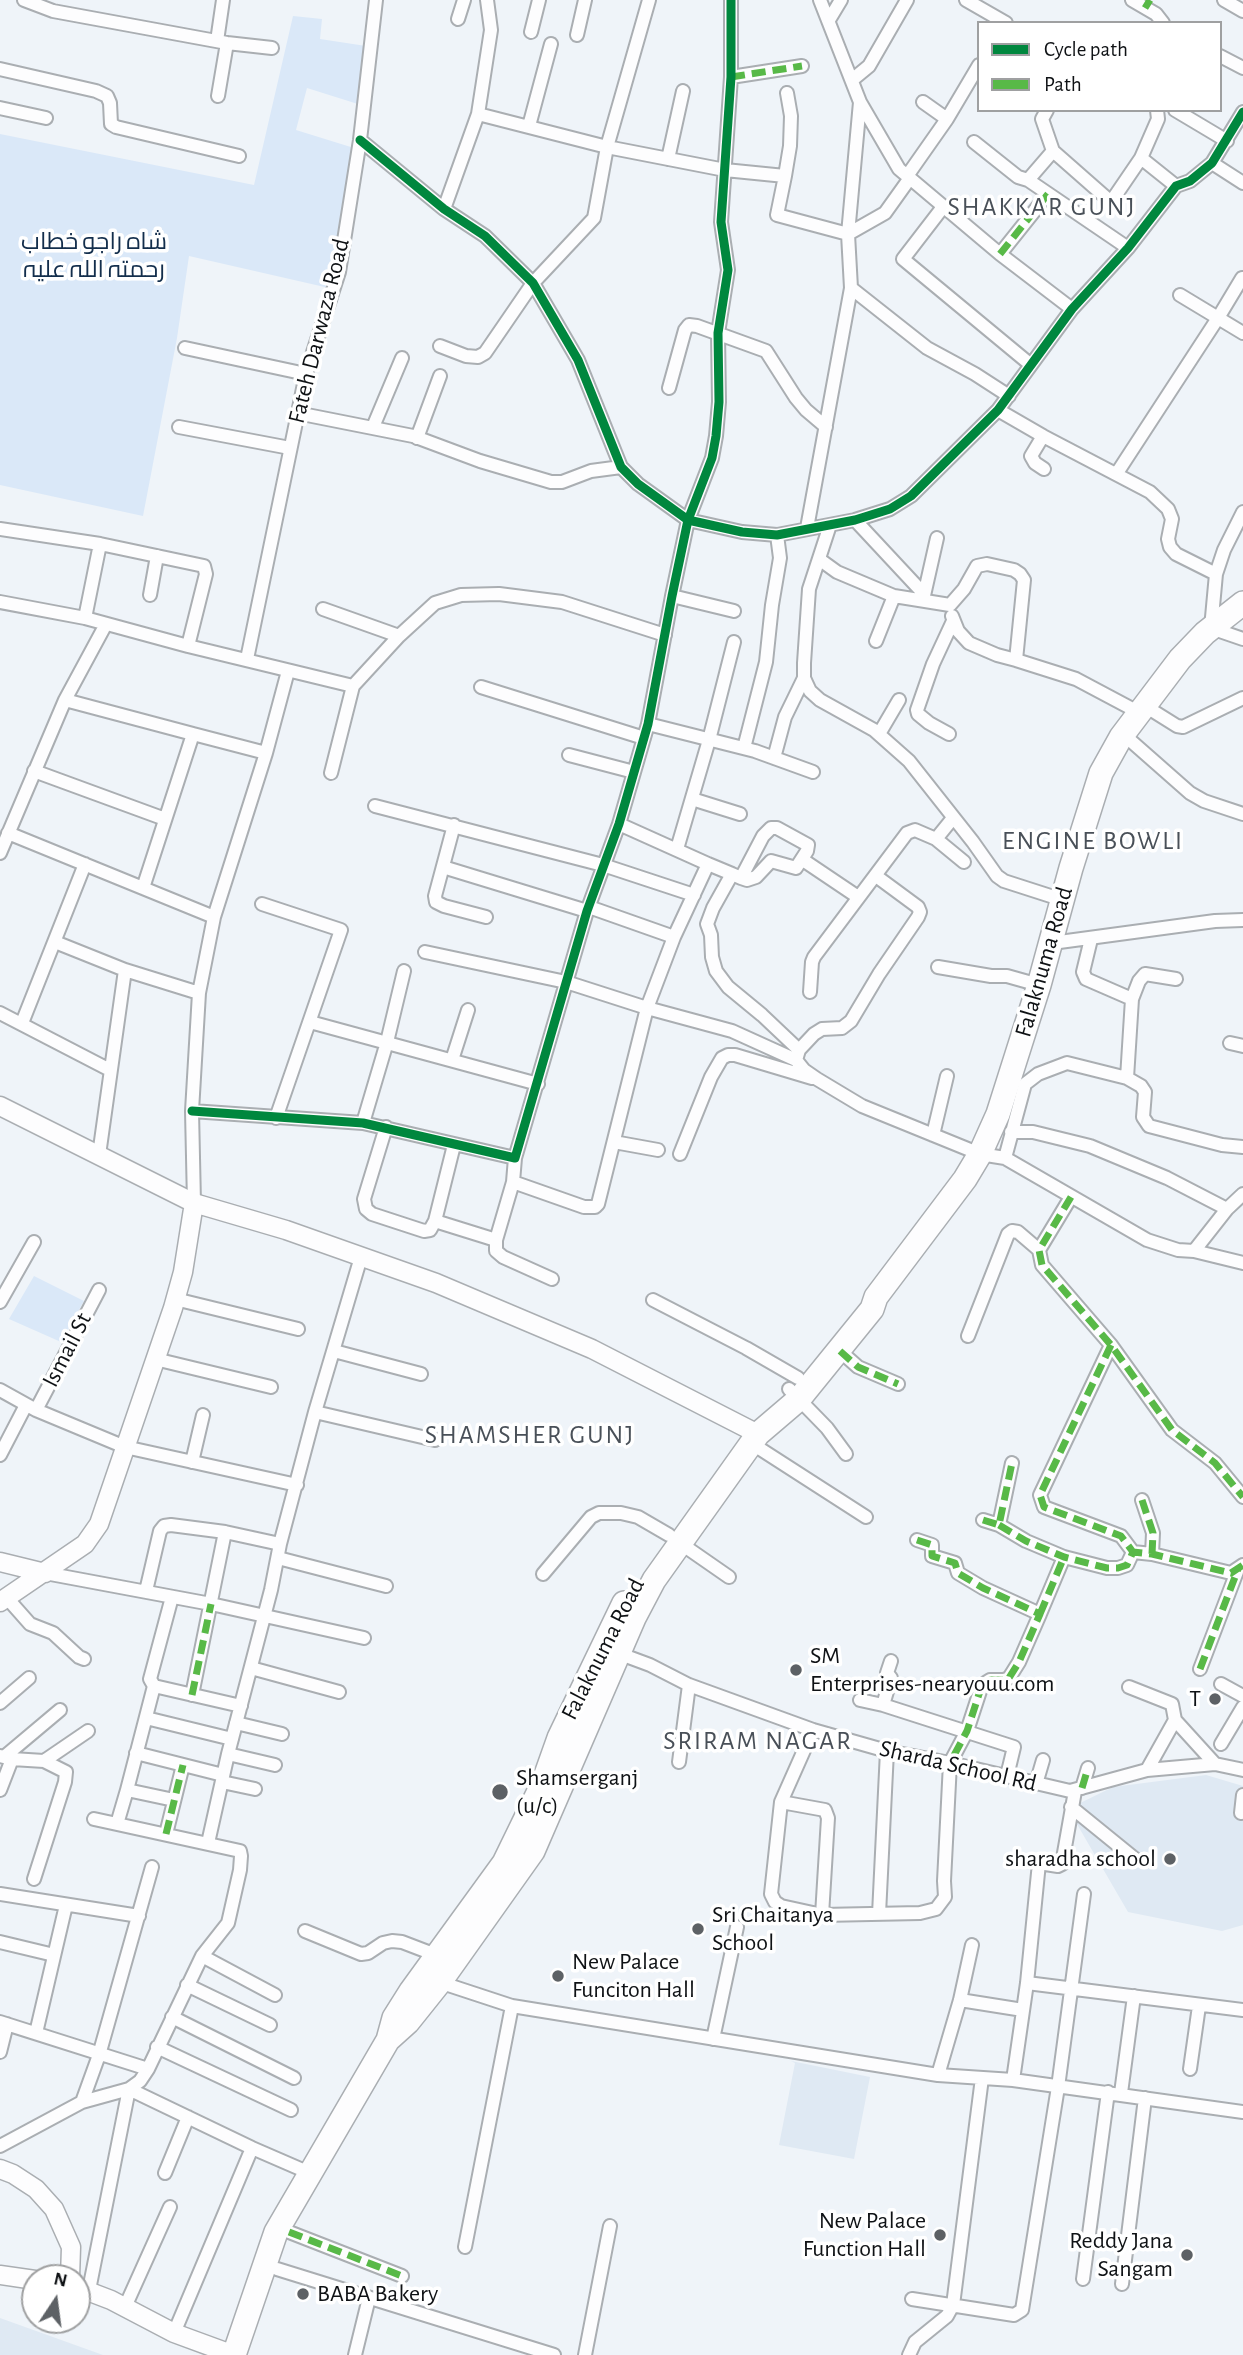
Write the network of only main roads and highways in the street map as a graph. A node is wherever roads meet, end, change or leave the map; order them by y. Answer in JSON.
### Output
{"nodes":[{"id":1,"x":1243,"y":603,"type":"edge"},
{"id":2,"x":876,"y":1297,"type":"junction"},
{"id":3,"x":795,"y":1389,"type":"junction"},
{"id":4,"x":612,"y":1650,"type":"junction"},
{"id":5,"x":431,"y":1979,"type":"junction"},
{"id":6,"x":293,"y":2206,"type":"junction"},
{"id":7,"x":234,"y":2355,"type":"edge"},
{"id":8,"x":248,"y":2355,"type":"edge"}],
"edges":[{"from":1,"to":2,"type":"highway","name":"Falaknuma Road"},
{"from":2,"to":3,"type":"highway","name":"Falaknuma Road"},
{"from":2,"to":3,"type":"highway","name":"Falaknuma Road"},
{"from":3,"to":4,"type":"highway","name":"Falaknuma Road"},
{"from":4,"to":5,"type":"highway","name":"Falaknuma Road"},
{"from":4,"to":5,"type":"highway","name":"Falaknuma Road"},
{"from":5,"to":6,"type":"highway","name":"Falaknuma Road"},
{"from":6,"to":7,"type":"highway","name":"Falaknuma Road"},
{"from":6,"to":8,"type":"highway","name":"Falaknuma Road"}]}
